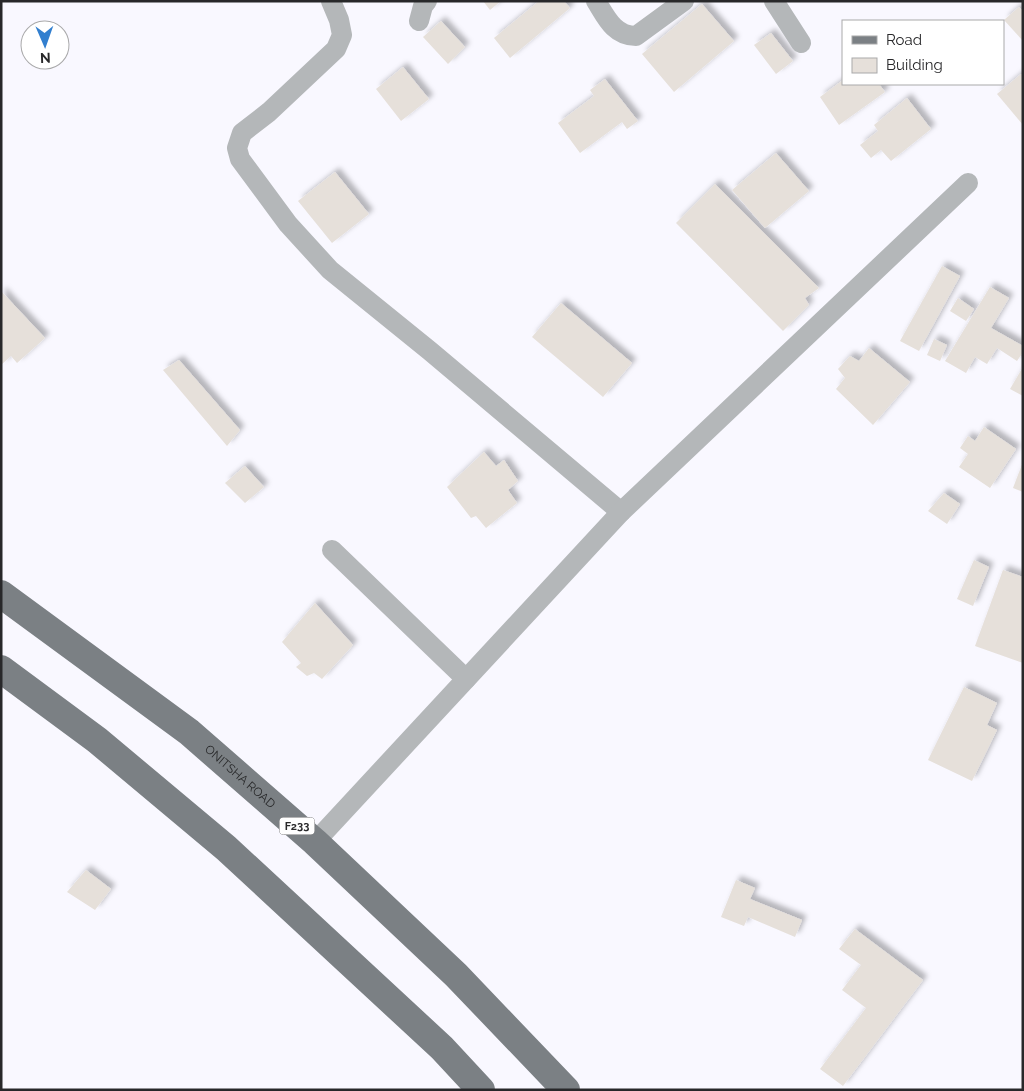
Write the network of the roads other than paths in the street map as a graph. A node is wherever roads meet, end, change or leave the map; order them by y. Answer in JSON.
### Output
{"nodes":[{"id":1,"x":331,"y":1,"type":"edge"},
{"id":2,"x":427,"y":1,"type":"edge"},
{"id":3,"x":596,"y":1,"type":"edge"},
{"id":4,"x":684,"y":1,"type":"edge"},
{"id":5,"x":774,"y":1,"type":"edge"},
{"id":6,"x":419,"y":21,"type":"dead end"},
{"id":7,"x":801,"y":44,"type":"dead end"},
{"id":8,"x":968,"y":183,"type":"dead end"},
{"id":9,"x":621,"y":512,"type":"junction"},
{"id":10,"x":332,"y":550,"type":"dead end"},
{"id":11,"x":1,"y":594,"type":"edge"},
{"id":12,"x":1,"y":669,"type":"edge"},
{"id":13,"x":466,"y":679,"type":"junction"},
{"id":14,"x":315,"y":842,"type":"junction"},
{"id":15,"x":481,"y":1090,"type":"edge"},
{"id":16,"x":566,"y":1090,"type":"edge"}],
"edges":[{"from":1,"to":9,"type":"street"},
{"from":2,"to":6,"type":"street"},
{"from":3,"to":4,"type":"street"},
{"from":5,"to":7,"type":"street"},
{"from":8,"to":9,"type":"street"},
{"from":9,"to":13,"type":"street"},
{"from":10,"to":13,"type":"street"},
{"from":11,"to":14,"type":"main road","name":"ONITSHA ROAD","number":"F233"},
{"from":12,"to":15,"type":"main road"},
{"from":13,"to":14,"type":"street"},
{"from":14,"to":16,"type":"main road","name":"ONITSHA ROAD","number":"F233"}]}
